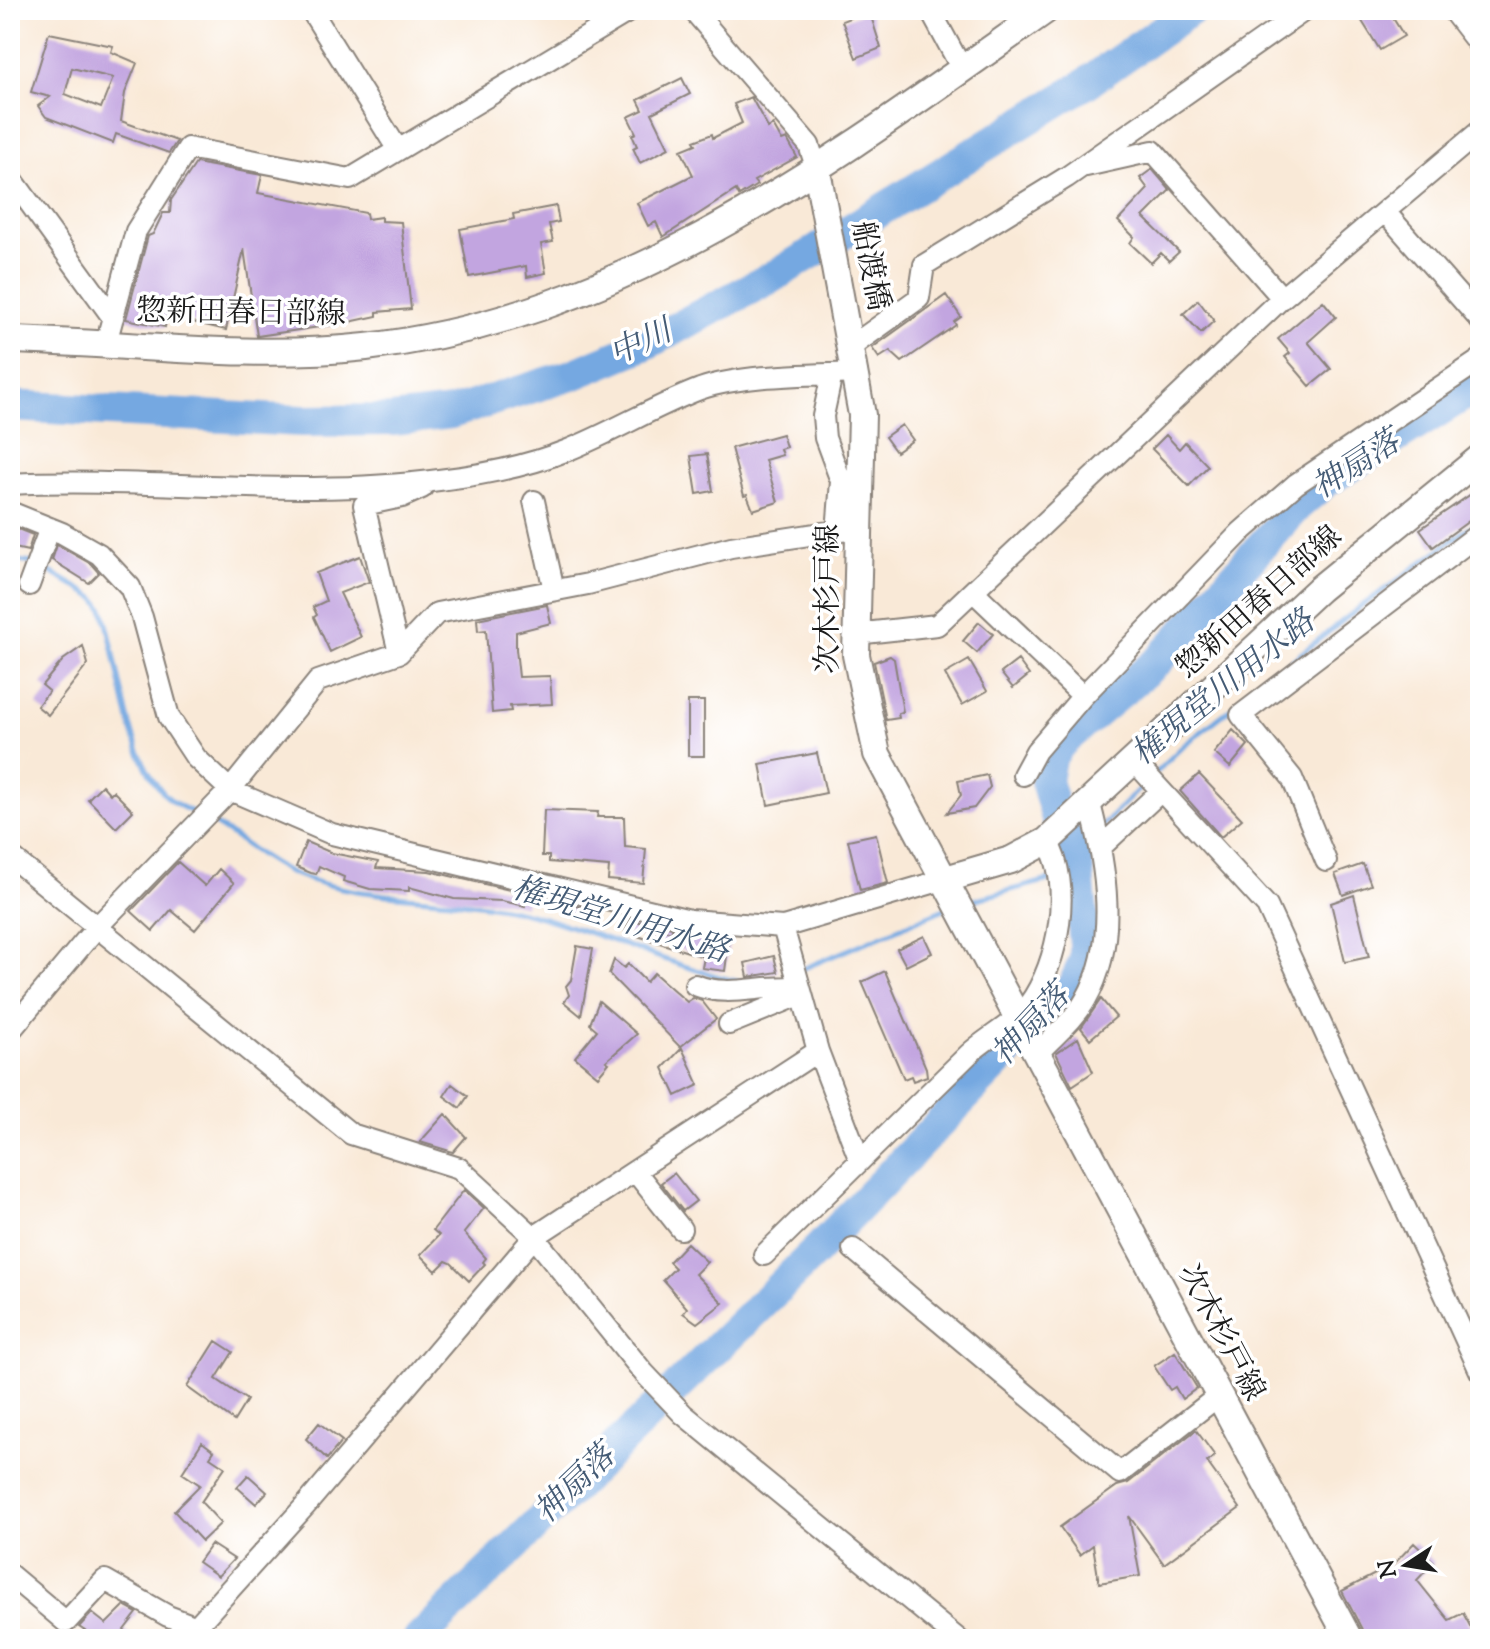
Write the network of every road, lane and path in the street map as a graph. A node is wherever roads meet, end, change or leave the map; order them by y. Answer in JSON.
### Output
{"nodes":[{"id":1,"x":311,"y":10,"type":"edge"},
{"id":2,"x":631,"y":10,"type":"edge"},
{"id":3,"x":693,"y":10,"type":"edge"},
{"id":4,"x":930,"y":10,"type":"edge"},
{"id":5,"x":1046,"y":10,"type":"edge"},
{"id":6,"x":1305,"y":10,"type":"edge"},
{"id":7,"x":1452,"y":10,"type":"edge"},
{"id":8,"x":1480,"y":46,"type":"edge"},
{"id":9,"x":962,"y":69,"type":"junction"},
{"id":10,"x":1480,"y":131,"type":"edge"},
{"id":11,"x":398,"y":150,"type":"junction"},
{"id":12,"x":1075,"y":169,"type":"junction"},
{"id":13,"x":817,"y":170,"type":"junction"},
{"id":14,"x":10,"y":176,"type":"edge"},
{"id":15,"x":1386,"y":213,"type":"junction"},
{"id":16,"x":1282,"y":298,"type":"junction"},
{"id":17,"x":1480,"y":320,"type":"edge"},
{"id":18,"x":109,"y":330,"type":"junction"},
{"id":19,"x":10,"y":340,"type":"edge"},
{"id":20,"x":851,"y":342,"type":"junction"},
{"id":21,"x":1480,"y":360,"type":"edge"},
{"id":22,"x":844,"y":374,"type":"junction"},
{"id":23,"x":1480,"y":458,"type":"edge"},
{"id":24,"x":441,"y":480,"type":"junction"},
{"id":25,"x":10,"y":484,"type":"edge"},
{"id":26,"x":534,"y":501,"type":"dead end"},
{"id":27,"x":10,"y":512,"type":"edge"},
{"id":28,"x":50,"y":528,"type":"junction"},
{"id":29,"x":849,"y":530,"type":"junction"},
{"id":30,"x":1480,"y":533,"type":"edge"},
{"id":31,"x":29,"y":585,"type":"dead end"},
{"id":32,"x":554,"y":590,"type":"junction"},
{"id":33,"x":973,"y":591,"type":"junction"},
{"id":34,"x":856,"y":634,"type":"junction"},
{"id":35,"x":399,"y":653,"type":"junction"},
{"id":36,"x":1083,"y":696,"type":"junction"},
{"id":37,"x":1133,"y":760,"type":"junction"},
{"id":38,"x":1023,"y":775,"type":"dead end"},
{"id":39,"x":230,"y":790,"type":"junction"},
{"id":40,"x":1161,"y":791,"type":"junction"},
{"id":41,"x":1090,"y":804,"type":"junction"},
{"id":42,"x":1047,"y":841,"type":"junction"},
{"id":43,"x":1101,"y":847,"type":"junction"},
{"id":44,"x":10,"y":856,"type":"edge"},
{"id":45,"x":1326,"y":861,"type":"dead end"},
{"id":46,"x":946,"y":879,"type":"junction"},
{"id":47,"x":783,"y":927,"type":"junction"},
{"id":48,"x":96,"y":928,"type":"junction"},
{"id":49,"x":695,"y":985,"type":"dead end"},
{"id":50,"x":800,"y":988,"type":"junction"},
{"id":51,"x":1016,"y":1016,"type":"junction"},
{"id":52,"x":729,"y":1024,"type":"dead end"},
{"id":53,"x":10,"y":1031,"type":"edge"},
{"id":54,"x":818,"y":1051,"type":"junction"},
{"id":55,"x":1036,"y":1055,"type":"junction"},
{"id":56,"x":860,"y":1161,"type":"junction"},
{"id":57,"x":635,"y":1171,"type":"junction"},
{"id":58,"x":681,"y":1229,"type":"dead end"},
{"id":59,"x":534,"y":1237,"type":"junction"},
{"id":60,"x":853,"y":1249,"type":"dead end"},
{"id":61,"x":764,"y":1255,"type":"dead end"},
{"id":62,"x":1480,"y":1371,"type":"edge"},
{"id":63,"x":1217,"y":1397,"type":"junction"},
{"id":64,"x":10,"y":1575,"type":"edge"},
{"id":65,"x":189,"y":1632,"type":"edge"},
{"id":66,"x":958,"y":1639,"type":"edge"},
{"id":67,"x":1349,"y":1639,"type":"edge"}],
"edges":[{"from":1,"to":11,"type":"street"},
{"from":2,"to":11,"type":"street"},
{"from":3,"to":13,"type":"street"},
{"from":4,"to":9,"type":"street"},
{"from":5,"to":9,"type":"main road"},
{"from":6,"to":12,"type":"street"},
{"from":7,"to":8,"type":"street"},
{"from":9,"to":13,"type":"main road"},
{"from":10,"to":15,"type":"street"},
{"from":11,"to":18,"type":"street"},
{"from":12,"to":16,"type":"street"},
{"from":12,"to":20,"type":"street"},
{"from":13,"to":18,"type":"main road","name":"惣新田春日部線"},
{"from":13,"to":20,"type":"main road","name":"船渡橋"},
{"from":14,"to":18,"type":"street"},
{"from":15,"to":16,"type":"street"},
{"from":15,"to":17,"type":"street"},
{"from":16,"to":33,"type":"street"},
{"from":18,"to":19,"type":"main road","name":"惣新田春日部線"},
{"from":20,"to":22,"type":"main road","name":"次木杉戸線"},
{"from":21,"to":36,"type":"street"},
{"from":22,"to":24,"type":"street"},
{"from":22,"to":29,"type":"main road","name":"次木杉戸線"},
{"from":22,"to":29,"type":"street"},
{"from":23,"to":37,"type":"main road","name":"惣新田春日部線"},
{"from":24,"to":25,"type":"street"},
{"from":24,"to":35,"type":"street"},
{"from":26,"to":32,"type":"street"},
{"from":27,"to":28,"type":"street"},
{"from":28,"to":31,"type":"street"},
{"from":28,"to":39,"type":"street"},
{"from":29,"to":32,"type":"street"},
{"from":29,"to":34,"type":"main road","name":"次木杉戸線"},
{"from":30,"to":45,"type":"street"},
{"from":32,"to":35,"type":"street"},
{"from":33,"to":34,"type":"street"},
{"from":33,"to":36,"type":"street"},
{"from":34,"to":46,"type":"main road","name":"次木杉戸線"},
{"from":35,"to":39,"type":"street"},
{"from":36,"to":38,"type":"street"},
{"from":37,"to":40,"type":"street"},
{"from":37,"to":41,"type":"main road","name":"惣新田春日部線"},
{"from":39,"to":47,"type":"street"},
{"from":39,"to":48,"type":"street"},
{"from":40,"to":43,"type":"street"},
{"from":40,"to":62,"type":"street"},
{"from":41,"to":42,"type":"main road","name":"惣新田春日部線"},
{"from":41,"to":43,"type":"street"},
{"from":42,"to":46,"type":"main road"},
{"from":42,"to":51,"type":"street"},
{"from":43,"to":55,"type":"street"},
{"from":44,"to":48,"type":"street"},
{"from":46,"to":47,"type":"street"},
{"from":46,"to":51,"type":"main road","name":"次木杉戸線"},
{"from":47,"to":50,"type":"street"},
{"from":48,"to":53,"type":"street"},
{"from":48,"to":59,"type":"street"},
{"from":49,"to":50,"type":"street"},
{"from":50,"to":52,"type":"street"},
{"from":50,"to":54,"type":"street"},
{"from":51,"to":55,"type":"main road","name":"次木杉戸線"},
{"from":51,"to":56,"type":"street"},
{"from":54,"to":56,"type":"street"},
{"from":54,"to":57,"type":"street"},
{"from":55,"to":63,"type":"main road","name":"次木杉戸線"},
{"from":56,"to":61,"type":"street"},
{"from":57,"to":58,"type":"street"},
{"from":57,"to":59,"type":"street"},
{"from":59,"to":65,"type":"street"},
{"from":59,"to":66,"type":"street"},
{"from":60,"to":63,"type":"street"},
{"from":63,"to":67,"type":"main road","name":"次木杉戸線"},
{"from":64,"to":65,"type":"street"}]}
